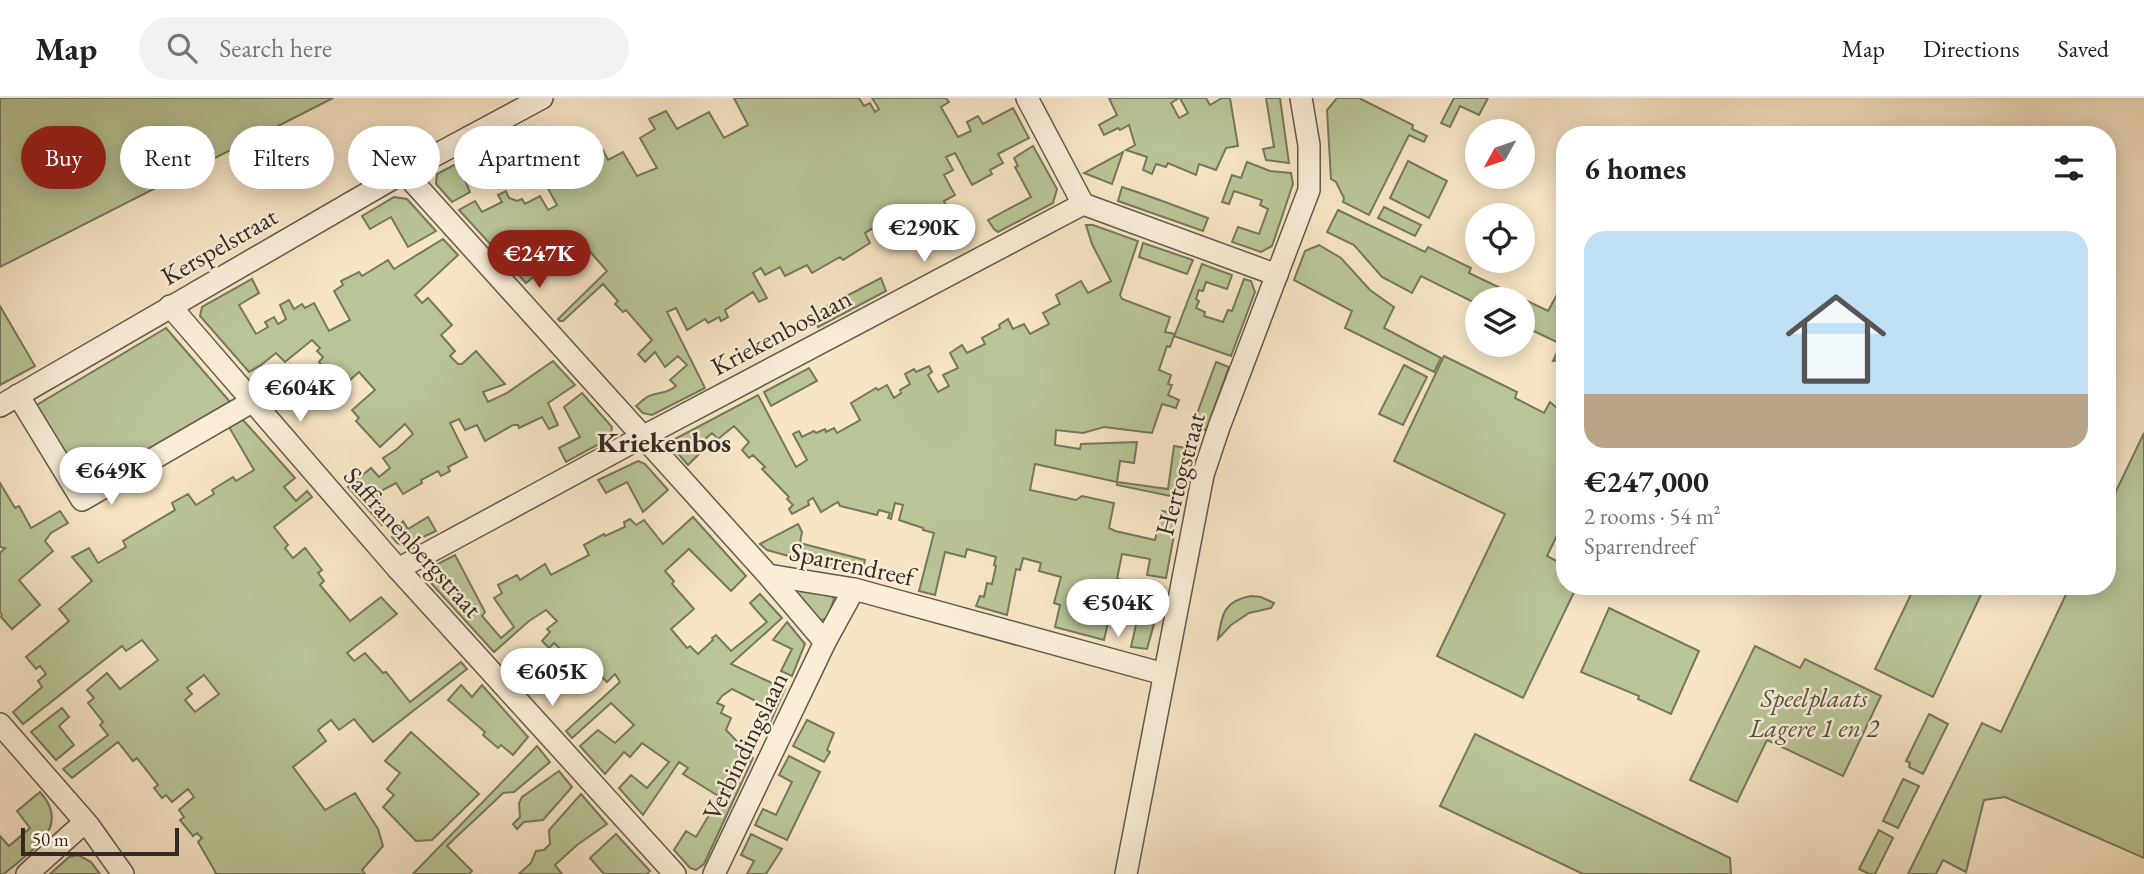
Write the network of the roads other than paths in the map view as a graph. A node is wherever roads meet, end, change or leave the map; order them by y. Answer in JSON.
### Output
{"nodes":[{"id":1,"x":542,"y":98,"type":"edge"},
{"id":2,"x":1027,"y":98,"type":"edge"},
{"id":3,"x":1301,"y":98,"type":"edge"},
{"id":4,"x":440,"y":153,"type":"edge"},
{"id":5,"x":374,"y":189,"type":"edge"},
{"id":6,"x":419,"y":189,"type":"edge"},
{"id":7,"x":1083,"y":204,"type":"junction"},
{"id":8,"x":1278,"y":275,"type":"junction"},
{"id":9,"x":170,"y":306,"type":"junction"},
{"id":10,"x":9,"y":400,"type":"edge"},
{"id":11,"x":253,"y":401,"type":"junction"},
{"id":12,"x":643,"y":436,"type":"junction"},
{"id":13,"x":398,"y":569,"type":"junction"},
{"id":14,"x":768,"y":575,"type":"junction"},
{"id":15,"x":854,"y":589,"type":"junction"},
{"id":16,"x":825,"y":642,"type":"junction"},
{"id":17,"x":1164,"y":674,"type":"junction"},
{"id":18,"x":0,"y":724,"type":"edge"},
{"id":19,"x":85,"y":822,"type":"junction"},
{"id":20,"x":27,"y":874,"type":"edge"},
{"id":21,"x":123,"y":874,"type":"edge"},
{"id":22,"x":675,"y":874,"type":"edge"},
{"id":23,"x":714,"y":874,"type":"edge"},
{"id":24,"x":1126,"y":874,"type":"edge"}],
"edges":[{"from":1,"to":4,"type":"street","name":"Kerspelstraat"},
{"from":2,"to":7,"type":"street"},
{"from":3,"to":8,"type":"street","name":"Hertogstraat"},
{"from":5,"to":9,"type":"street","name":"Kerspelstraat"},
{"from":6,"to":12,"type":"street","name":"Sparrendreef"},
{"from":7,"to":8,"type":"street"},
{"from":7,"to":12,"type":"street","name":"Kriekenboslaan"},
{"from":8,"to":17,"type":"street","name":"Hertogstraat"},
{"from":9,"to":10,"type":"street","name":"Kerspelstraat"},
{"from":9,"to":11,"type":"street","name":"Saffranenbergstraat"},
{"from":10,"to":11,"type":"street"},
{"from":11,"to":13,"type":"street","name":"Saffranenbergstraat"},
{"from":12,"to":13,"type":"street","name":"Kriekenboslaan"},
{"from":12,"to":14,"type":"street","name":"Sparrendreef"},
{"from":13,"to":22,"type":"street","name":"Saffranenbergstraat"},
{"from":14,"to":15,"type":"street","name":"Sparrendreef"},
{"from":14,"to":16,"type":"street"},
{"from":15,"to":16,"type":"street","name":"Verbindingslaan"},
{"from":15,"to":17,"type":"street","name":"Sparrendreef"},
{"from":16,"to":23,"type":"street","name":"Verbindingslaan"},
{"from":17,"to":24,"type":"street","name":"Hertogstraat"},
{"from":18,"to":19,"type":"street"},
{"from":19,"to":20,"type":"street"},
{"from":19,"to":21,"type":"street"}]}
